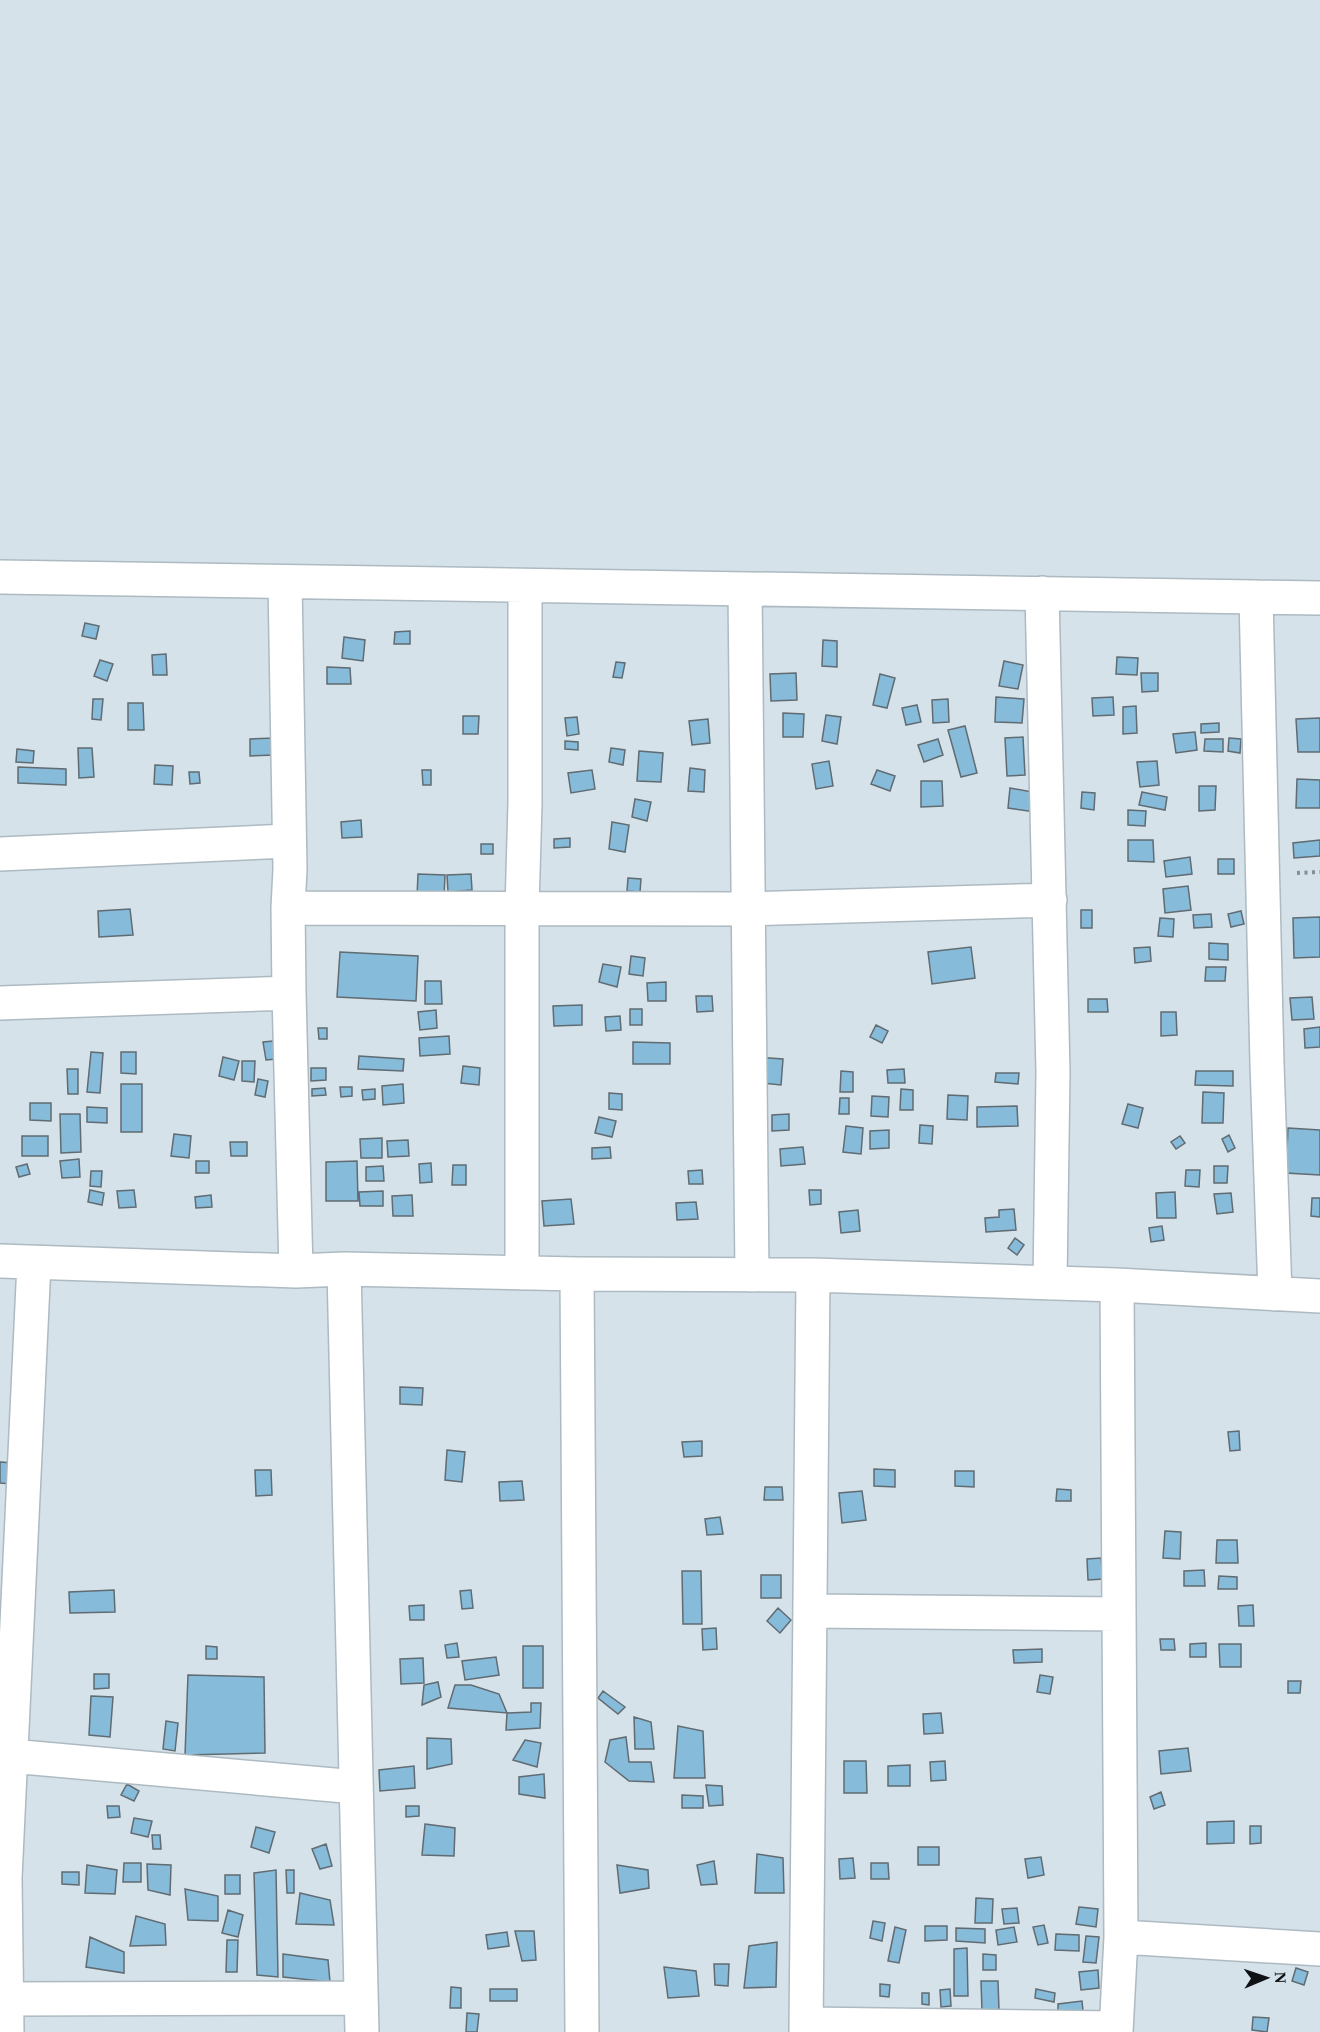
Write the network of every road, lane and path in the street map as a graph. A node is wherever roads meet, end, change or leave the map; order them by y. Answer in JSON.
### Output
{"nodes":[{"id":1,"x":0,"y":577,"type":"edge"},
{"id":2,"x":285,"y":582,"type":"junction"},
{"id":3,"x":525,"y":585,"type":"junction"},
{"id":4,"x":745,"y":589,"type":"junction"},
{"id":5,"x":1042,"y":593,"type":"junction"},
{"id":6,"x":1256,"y":597,"type":"junction"},
{"id":7,"x":1320,"y":598,"type":"edge"},
{"id":8,"x":289,"y":841,"type":"junction"},
{"id":9,"x":0,"y":854,"type":"edge"},
{"id":10,"x":1050,"y":900,"type":"junction"},
{"id":11,"x":288,"y":908,"type":"junction"},
{"id":12,"x":522,"y":908,"type":"junction"},
{"id":13,"x":749,"y":909,"type":"junction"},
{"id":14,"x":289,"y":993,"type":"junction"},
{"id":15,"x":0,"y":1003,"type":"edge"},
{"id":16,"x":0,"y":1261,"type":"edge"},
{"id":17,"x":34,"y":1263,"type":"junction"},
{"id":18,"x":344,"y":1269,"type":"junction"},
{"id":19,"x":296,"y":1270,"type":"junction"},
{"id":20,"x":522,"y":1273,"type":"junction"},
{"id":21,"x":577,"y":1274,"type":"junction"},
{"id":22,"x":752,"y":1275,"type":"junction"},
{"id":23,"x":813,"y":1275,"type":"junction"},
{"id":24,"x":1050,"y":1283,"type":"junction"},
{"id":25,"x":1117,"y":1285,"type":"junction"},
{"id":26,"x":1275,"y":1294,"type":"junction"},
{"id":27,"x":1320,"y":1296,"type":"edge"},
{"id":28,"x":810,"y":1611,"type":"junction"},
{"id":29,"x":1119,"y":1614,"type":"junction"},
{"id":30,"x":10,"y":1756,"type":"junction"},
{"id":31,"x":356,"y":1786,"type":"junction"},
{"id":32,"x":2,"y":1878,"type":"edge"},
{"id":33,"x":1120,"y":1937,"type":"junction"},
{"id":34,"x":1320,"y":1949,"type":"edge"},
{"id":35,"x":361,"y":1998,"type":"junction"},
{"id":36,"x":7,"y":1999,"type":"junction"},
{"id":37,"x":806,"y":2028,"type":"edge"},
{"id":38,"x":1116,"y":2030,"type":"edge"},
{"id":39,"x":7,"y":2032,"type":"edge"},
{"id":40,"x":362,"y":2032,"type":"edge"},
{"id":41,"x":582,"y":2032,"type":"edge"}],
"edges":[{"from":1,"to":2,"type":"street"},
{"from":2,"to":3,"type":"street"},
{"from":2,"to":8,"type":"street"},
{"from":3,"to":4,"type":"street"},
{"from":3,"to":12,"type":"street"},
{"from":4,"to":5,"type":"street"},
{"from":4,"to":13,"type":"street"},
{"from":5,"to":6,"type":"street"},
{"from":5,"to":10,"type":"street"},
{"from":6,"to":7,"type":"street"},
{"from":6,"to":26,"type":"street"},
{"from":8,"to":9,"type":"street"},
{"from":8,"to":11,"type":"street"},
{"from":10,"to":13,"type":"street"},
{"from":10,"to":24,"type":"street"},
{"from":11,"to":12,"type":"street"},
{"from":11,"to":14,"type":"street"},
{"from":12,"to":13,"type":"street"},
{"from":12,"to":20,"type":"street"},
{"from":13,"to":22,"type":"street"},
{"from":14,"to":15,"type":"street"},
{"from":14,"to":19,"type":"street"},
{"from":16,"to":17,"type":"street"},
{"from":17,"to":19,"type":"street"},
{"from":17,"to":30,"type":"street"},
{"from":18,"to":19,"type":"street"},
{"from":18,"to":20,"type":"street"},
{"from":18,"to":31,"type":"street"},
{"from":20,"to":21,"type":"street"},
{"from":21,"to":22,"type":"street"},
{"from":21,"to":41,"type":"street"},
{"from":22,"to":23,"type":"street"},
{"from":23,"to":24,"type":"street"},
{"from":23,"to":28,"type":"street"},
{"from":24,"to":25,"type":"street"},
{"from":25,"to":26,"type":"street"},
{"from":25,"to":29,"type":"street"},
{"from":26,"to":27,"type":"street"},
{"from":28,"to":29,"type":"street"},
{"from":28,"to":37,"type":"street"},
{"from":29,"to":33,"type":"street"},
{"from":30,"to":31,"type":"street"},
{"from":30,"to":32,"type":"street"},
{"from":31,"to":35,"type":"street"},
{"from":32,"to":36,"type":"street"},
{"from":33,"to":34,"type":"street"},
{"from":33,"to":38,"type":"street"},
{"from":35,"to":36,"type":"street"},
{"from":35,"to":40,"type":"street"},
{"from":36,"to":39,"type":"street"},
{"from":37,"to":38,"type":"street"}]}
